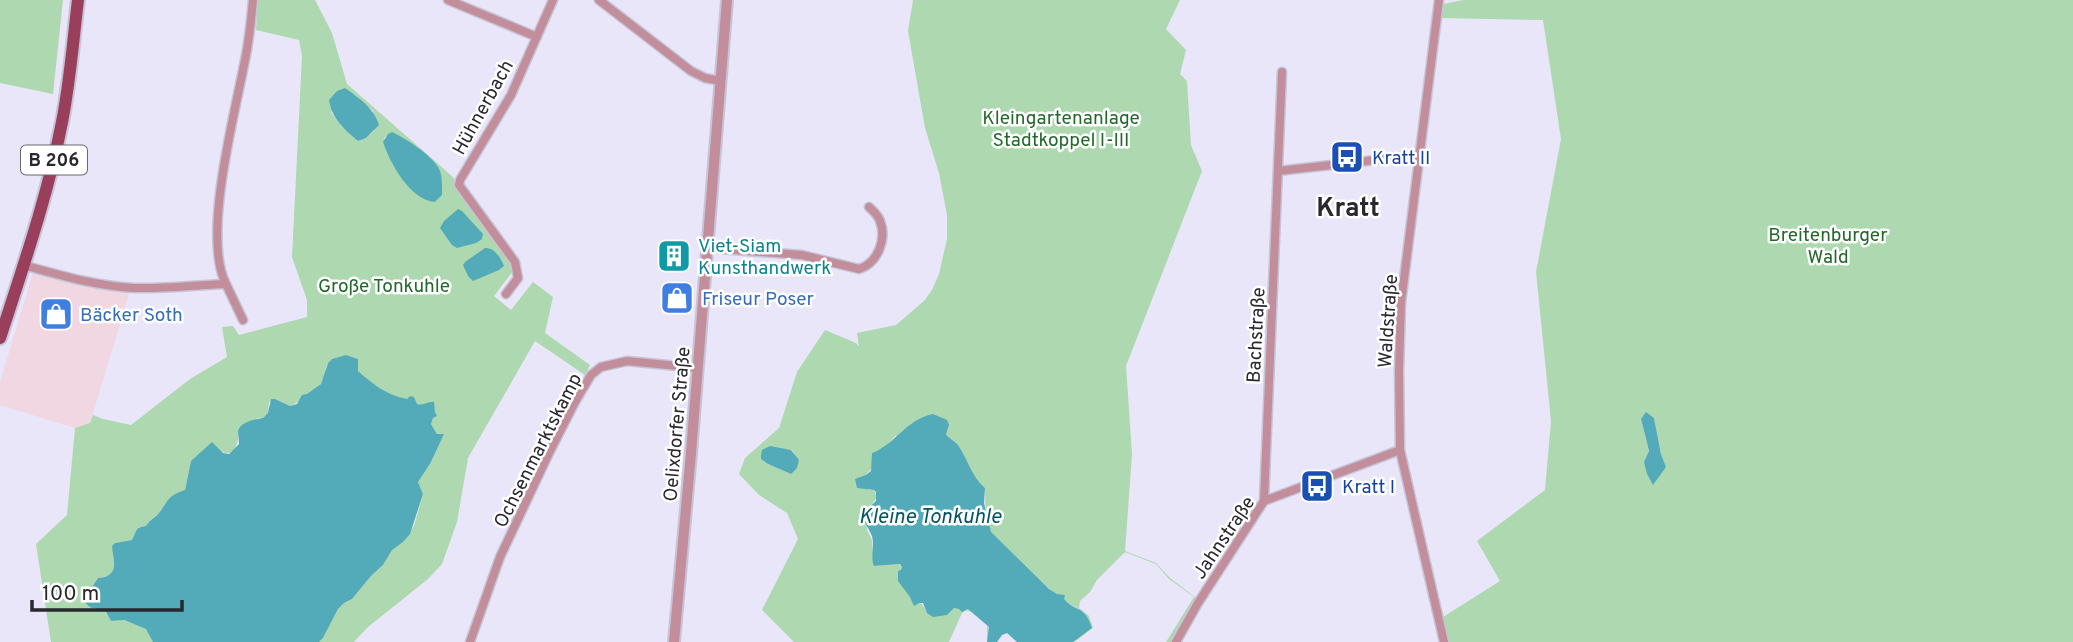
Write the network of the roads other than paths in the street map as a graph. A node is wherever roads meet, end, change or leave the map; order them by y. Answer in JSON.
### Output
{"nodes":[{"id":1,"x":78,"y":0,"type":"edge"},
{"id":2,"x":253,"y":0,"type":"edge"},
{"id":3,"x":448,"y":0,"type":"edge"},
{"id":4,"x":553,"y":0,"type":"edge"},
{"id":5,"x":599,"y":0,"type":"edge"},
{"id":6,"x":727,"y":0,"type":"edge"},
{"id":7,"x":1439,"y":0,"type":"edge"},
{"id":8,"x":537,"y":37,"type":"junction"},
{"id":9,"x":1282,"y":72,"type":"dead end"},
{"id":10,"x":721,"y":81,"type":"junction"},
{"id":11,"x":1420,"y":155,"type":"junction"},
{"id":12,"x":1278,"y":171,"type":"junction"},
{"id":13,"x":869,"y":207,"type":"dead end"},
{"id":14,"x":708,"y":248,"type":"junction"},
{"id":15,"x":23,"y":265,"type":"junction"},
{"id":16,"x":226,"y":284,"type":"junction"},
{"id":17,"x":506,"y":294,"type":"dead end"},
{"id":18,"x":243,"y":320,"type":"dead end"},
{"id":19,"x":0,"y":338,"type":"edge"},
{"id":20,"x":698,"y":368,"type":"junction"},
{"id":21,"x":1400,"y":450,"type":"junction"},
{"id":22,"x":1264,"y":501,"type":"junction"},
{"id":23,"x":470,"y":642,"type":"edge"},
{"id":24,"x":674,"y":642,"type":"edge"},
{"id":25,"x":1176,"y":642,"type":"edge"},
{"id":26,"x":1444,"y":642,"type":"edge"}],
"edges":[{"from":1,"to":15,"type":"main road","number":"B 206"},
{"from":2,"to":16,"type":"street"},
{"from":3,"to":8,"type":"street"},
{"from":4,"to":8,"type":"street","name":"Hühnerbach"},
{"from":5,"to":10,"type":"street"},
{"from":6,"to":10,"type":"street","name":"Oelixdorfer Straße"},
{"from":7,"to":11,"type":"street","name":"Waldstraße"},
{"from":8,"to":17,"type":"street","name":"Hühnerbach"},
{"from":9,"to":12,"type":"street","name":"Bachstraße"},
{"from":10,"to":14,"type":"street","name":"Oelixdorfer Straße"},
{"from":11,"to":12,"type":"street"},
{"from":11,"to":21,"type":"street","name":"Waldstraße"},
{"from":12,"to":22,"type":"street","name":"Bachstraße"},
{"from":13,"to":14,"type":"street"},
{"from":14,"to":20,"type":"street","name":"Oelixdorfer Straße"},
{"from":15,"to":16,"type":"street"},
{"from":15,"to":19,"type":"main road","number":"B 206"},
{"from":16,"to":18,"type":"street"},
{"from":20,"to":23,"type":"street","name":"Ochsenmarktskamp"},
{"from":20,"to":24,"type":"street","name":"Oelixdorfer Straße"},
{"from":21,"to":22,"type":"street","name":"Jahnstraße"},
{"from":21,"to":26,"type":"street","name":"Waldstraße"},
{"from":22,"to":25,"type":"street","name":"Jahnstraße"}]}
